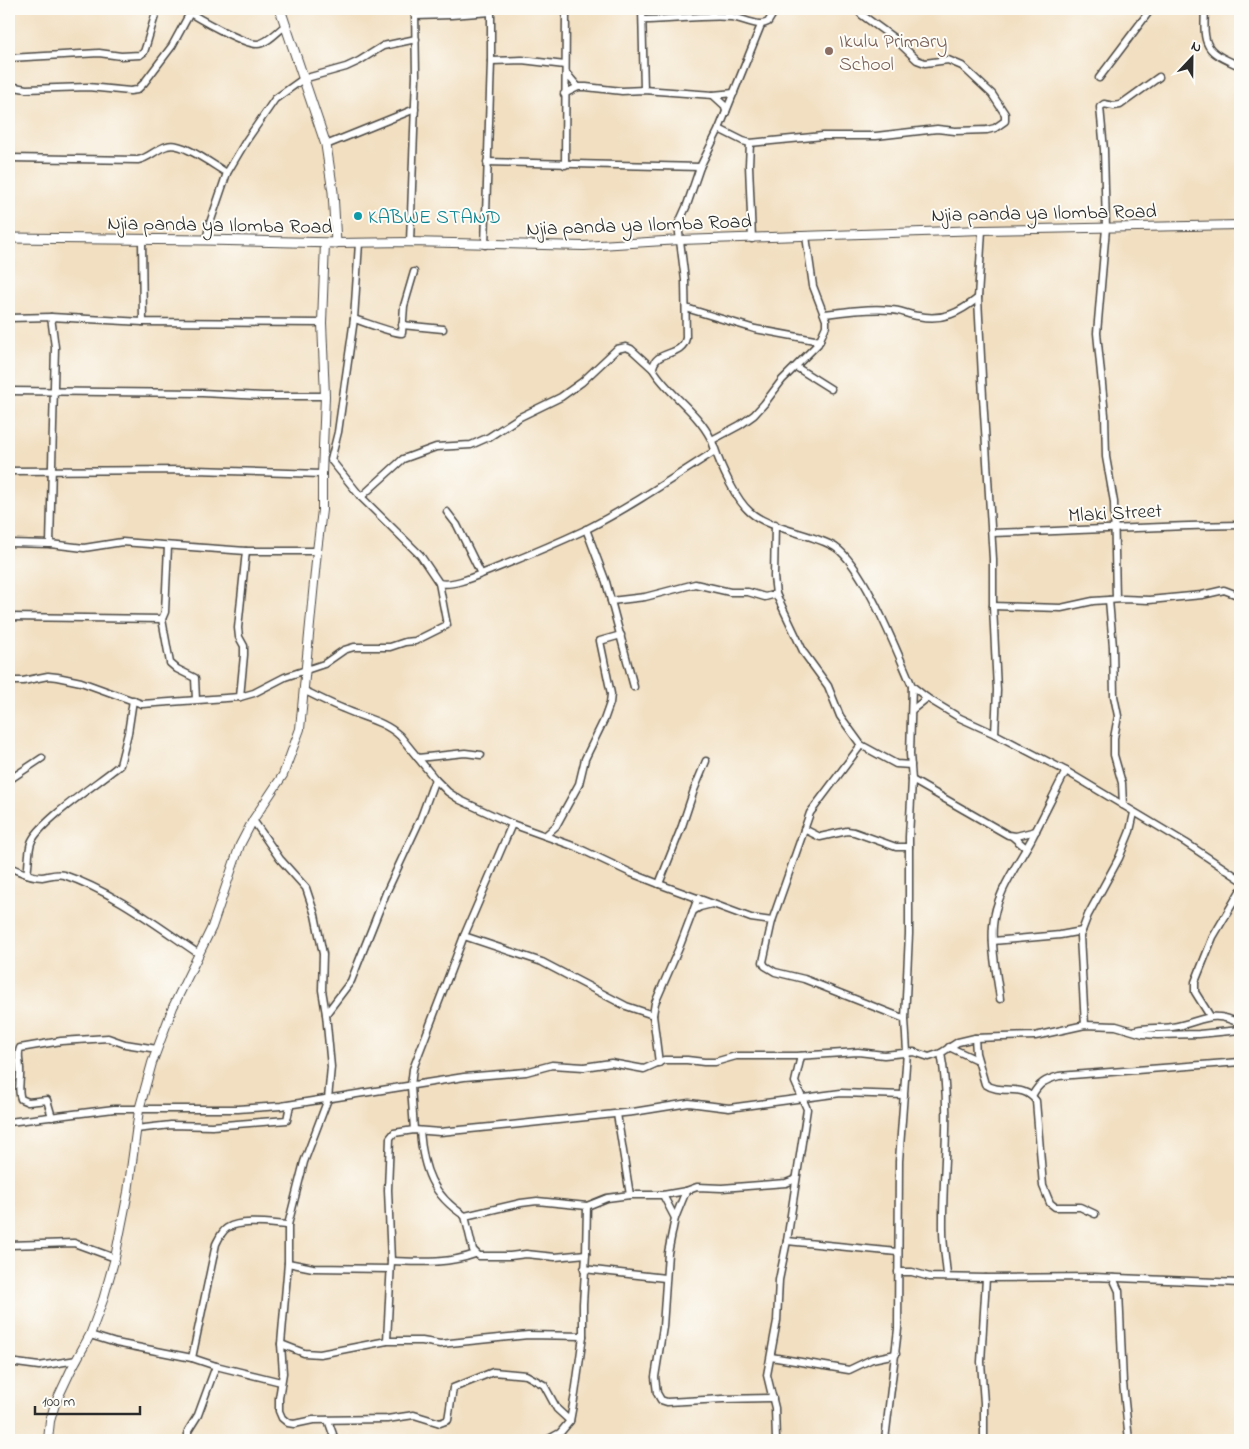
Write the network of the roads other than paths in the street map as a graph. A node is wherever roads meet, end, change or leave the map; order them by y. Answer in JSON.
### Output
{"nodes":[{"id":1,"x":157,"y":9,"type":"edge"},
{"id":2,"x":184,"y":9,"type":"edge"},
{"id":3,"x":280,"y":9,"type":"edge"},
{"id":4,"x":566,"y":9,"type":"edge"},
{"id":5,"x":642,"y":9,"type":"edge"},
{"id":6,"x":713,"y":9,"type":"edge"},
{"id":7,"x":776,"y":9,"type":"edge"},
{"id":8,"x":857,"y":9,"type":"edge"},
{"id":9,"x":1150,"y":9,"type":"edge"},
{"id":10,"x":1205,"y":9,"type":"edge"},
{"id":11,"x":491,"y":10,"type":"edge"},
{"id":12,"x":415,"y":12,"type":"edge"},
{"id":13,"x":190,"y":13,"type":"junction"},
{"id":14,"x":712,"y":16,"type":"junction"},
{"id":15,"x":643,"y":20,"type":"junction"},
{"id":16,"x":286,"y":25,"type":"junction"},
{"id":17,"x":761,"y":25,"type":"junction"},
{"id":18,"x":416,"y":39,"type":"junction"},
{"id":19,"x":9,"y":58,"type":"edge"},
{"id":20,"x":491,"y":61,"type":"junction"},
{"id":21,"x":565,"y":65,"type":"junction"},
{"id":22,"x":1240,"y":66,"type":"edge"},
{"id":23,"x":566,"y":73,"type":"junction"},
{"id":24,"x":1099,"y":78,"type":"dead end"},
{"id":25,"x":1159,"y":78,"type":"dead end"},
{"id":26,"x":303,"y":79,"type":"junction"},
{"id":27,"x":9,"y":86,"type":"edge"},
{"id":28,"x":578,"y":87,"type":"junction"},
{"id":29,"x":644,"y":90,"type":"junction"},
{"id":30,"x":734,"y":93,"type":"junction"},
{"id":31,"x":564,"y":94,"type":"junction"},
{"id":32,"x":713,"y":95,"type":"junction"},
{"id":33,"x":415,"y":109,"type":"junction"},
{"id":34,"x":726,"y":112,"type":"junction"},
{"id":35,"x":719,"y":130,"type":"junction"},
{"id":36,"x":750,"y":143,"type":"junction"},
{"id":37,"x":326,"y":144,"type":"junction"},
{"id":38,"x":9,"y":158,"type":"edge"},
{"id":39,"x":487,"y":162,"type":"junction"},
{"id":40,"x":565,"y":164,"type":"junction"},
{"id":41,"x":700,"y":167,"type":"junction"},
{"id":42,"x":227,"y":173,"type":"junction"},
{"id":43,"x":1240,"y":225,"type":"edge"},
{"id":44,"x":1106,"y":228,"type":"junction"},
{"id":45,"x":982,"y":230,"type":"junction"},
{"id":46,"x":806,"y":236,"type":"junction"},
{"id":47,"x":9,"y":238,"type":"edge"},
{"id":48,"x":752,"y":239,"type":"junction"},
{"id":49,"x":142,"y":240,"type":"junction"},
{"id":50,"x":206,"y":240,"type":"junction"},
{"id":51,"x":680,"y":240,"type":"junction"},
{"id":52,"x":410,"y":242,"type":"junction"},
{"id":53,"x":325,"y":243,"type":"junction"},
{"id":54,"x":336,"y":243,"type":"junction"},
{"id":55,"x":358,"y":243,"type":"junction"},
{"id":56,"x":485,"y":245,"type":"junction"},
{"id":57,"x":414,"y":272,"type":"dead end"},
{"id":58,"x":978,"y":298,"type":"junction"},
{"id":59,"x":686,"y":308,"type":"junction"},
{"id":60,"x":825,"y":314,"type":"junction"},
{"id":61,"x":51,"y":317,"type":"junction"},
{"id":62,"x":9,"y":318,"type":"edge"},
{"id":63,"x":354,"y":319,"type":"junction"},
{"id":64,"x":143,"y":322,"type":"junction"},
{"id":65,"x":322,"y":323,"type":"junction"},
{"id":66,"x":402,"y":325,"type":"junction"},
{"id":67,"x":443,"y":329,"type":"dead end"},
{"id":68,"x":820,"y":341,"type":"junction"},
{"id":69,"x":796,"y":367,"type":"junction"},
{"id":70,"x":653,"y":368,"type":"junction"},
{"id":71,"x":831,"y":389,"type":"dead end"},
{"id":72,"x":9,"y":391,"type":"edge"},
{"id":73,"x":54,"y":391,"type":"junction"},
{"id":74,"x":325,"y":396,"type":"junction"},
{"id":75,"x":712,"y":440,"type":"junction"},
{"id":76,"x":715,"y":451,"type":"junction"},
{"id":77,"x":9,"y":471,"type":"edge"},
{"id":78,"x":52,"y":472,"type":"junction"},
{"id":79,"x":322,"y":474,"type":"junction"},
{"id":80,"x":361,"y":497,"type":"junction"},
{"id":81,"x":447,"y":512,"type":"dead end"},
{"id":82,"x":774,"y":524,"type":"junction"},
{"id":83,"x":1240,"y":525,"type":"edge"},
{"id":84,"x":586,"y":529,"type":"junction"},
{"id":85,"x":1114,"y":530,"type":"junction"},
{"id":86,"x":992,"y":533,"type":"junction"},
{"id":87,"x":9,"y":543,"type":"edge"},
{"id":88,"x":50,"y":544,"type":"junction"},
{"id":89,"x":168,"y":546,"type":"junction"},
{"id":90,"x":316,"y":550,"type":"junction"},
{"id":91,"x":246,"y":551,"type":"junction"},
{"id":92,"x":480,"y":574,"type":"junction"},
{"id":93,"x":439,"y":583,"type":"junction"},
{"id":94,"x":776,"y":594,"type":"junction"},
{"id":95,"x":1240,"y":596,"type":"edge"},
{"id":96,"x":1113,"y":600,"type":"junction"},
{"id":97,"x":611,"y":601,"type":"junction"},
{"id":98,"x":993,"y":606,"type":"junction"},
{"id":99,"x":9,"y":617,"type":"edge"},
{"id":100,"x":162,"y":619,"type":"junction"},
{"id":101,"x":621,"y":635,"type":"junction"},
{"id":102,"x":306,"y":671,"type":"junction"},
{"id":103,"x":9,"y":681,"type":"edge"},
{"id":104,"x":912,"y":686,"type":"junction"},
{"id":105,"x":634,"y":687,"type":"dead end"},
{"id":106,"x":305,"y":691,"type":"junction"},
{"id":107,"x":240,"y":697,"type":"junction"},
{"id":108,"x":927,"y":698,"type":"junction"},
{"id":109,"x":133,"y":700,"type":"junction"},
{"id":110,"x":196,"y":700,"type":"junction"},
{"id":111,"x":912,"y":710,"type":"junction"},
{"id":112,"x":995,"y":734,"type":"junction"},
{"id":113,"x":861,"y":745,"type":"junction"},
{"id":114,"x":481,"y":755,"type":"dead end"},
{"id":115,"x":42,"y":758,"type":"dead end"},
{"id":116,"x":418,"y":758,"type":"junction"},
{"id":117,"x":706,"y":762,"type":"dead end"},
{"id":118,"x":911,"y":765,"type":"junction"},
{"id":119,"x":1066,"y":771,"type":"junction"},
{"id":120,"x":434,"y":779,"type":"junction"},
{"id":121,"x":9,"y":780,"type":"edge"},
{"id":122,"x":912,"y":780,"type":"junction"},
{"id":123,"x":1123,"y":806,"type":"junction"},
{"id":124,"x":1134,"y":813,"type":"junction"},
{"id":125,"x":253,"y":820,"type":"junction"},
{"id":126,"x":512,"y":824,"type":"junction"},
{"id":127,"x":804,"y":829,"type":"junction"},
{"id":128,"x":1036,"y":831,"type":"junction"},
{"id":129,"x":545,"y":836,"type":"junction"},
{"id":130,"x":1012,"y":836,"type":"junction"},
{"id":131,"x":909,"y":848,"type":"junction"},
{"id":132,"x":1026,"y":848,"type":"junction"},
{"id":133,"x":9,"y":867,"type":"edge"},
{"id":134,"x":27,"y":874,"type":"junction"},
{"id":135,"x":1240,"y":879,"type":"edge"},
{"id":136,"x":659,"y":884,"type":"junction"},
{"id":137,"x":1240,"y":891,"type":"edge"},
{"id":138,"x":698,"y":898,"type":"junction"},
{"id":139,"x":714,"y":904,"type":"junction"},
{"id":140,"x":692,"y":911,"type":"junction"},
{"id":141,"x":772,"y":921,"type":"junction"},
{"id":142,"x":1082,"y":931,"type":"junction"},
{"id":143,"x":464,"y":936,"type":"junction"},
{"id":144,"x":993,"y":941,"type":"junction"},
{"id":145,"x":199,"y":954,"type":"junction"},
{"id":146,"x":1000,"y":999,"type":"dead end"},
{"id":147,"x":326,"y":1014,"type":"junction"},
{"id":148,"x":653,"y":1015,"type":"junction"},
{"id":149,"x":1210,"y":1016,"type":"junction"},
{"id":150,"x":905,"y":1019,"type":"junction"},
{"id":151,"x":1240,"y":1024,"type":"edge"},
{"id":152,"x":1085,"y":1025,"type":"junction"},
{"id":153,"x":1240,"y":1030,"type":"edge"},
{"id":154,"x":1135,"y":1031,"type":"junction"},
{"id":155,"x":975,"y":1038,"type":"junction"},
{"id":156,"x":949,"y":1047,"type":"junction"},
{"id":157,"x":157,"y":1049,"type":"junction"},
{"id":158,"x":908,"y":1052,"type":"junction"},
{"id":159,"x":941,"y":1053,"type":"junction"},
{"id":160,"x":801,"y":1056,"type":"junction"},
{"id":161,"x":977,"y":1060,"type":"junction"},
{"id":162,"x":1240,"y":1062,"type":"edge"},
{"id":163,"x":659,"y":1063,"type":"junction"},
{"id":164,"x":411,"y":1086,"type":"junction"},
{"id":165,"x":904,"y":1095,"type":"junction"},
{"id":166,"x":1032,"y":1096,"type":"junction"},
{"id":167,"x":803,"y":1098,"type":"junction"},
{"id":168,"x":328,"y":1099,"type":"junction"},
{"id":169,"x":290,"y":1104,"type":"junction"},
{"id":170,"x":139,"y":1110,"type":"junction"},
{"id":171,"x":617,"y":1114,"type":"junction"},
{"id":172,"x":52,"y":1117,"type":"junction"},
{"id":173,"x":9,"y":1122,"type":"edge"},
{"id":174,"x":136,"y":1129,"type":"junction"},
{"id":175,"x":417,"y":1131,"type":"junction"},
{"id":176,"x":796,"y":1179,"type":"junction"},
{"id":177,"x":786,"y":1183,"type":"junction"},
{"id":178,"x":795,"y":1189,"type":"junction"},
{"id":179,"x":686,"y":1191,"type":"junction"},
{"id":180,"x":630,"y":1195,"type":"junction"},
{"id":181,"x":664,"y":1195,"type":"junction"},
{"id":182,"x":587,"y":1206,"type":"junction"},
{"id":183,"x":1095,"y":1214,"type":"dead end"},
{"id":184,"x":465,"y":1216,"type":"junction"},
{"id":185,"x":675,"y":1218,"type":"junction"},
{"id":186,"x":288,"y":1225,"type":"junction"},
{"id":187,"x":787,"y":1240,"type":"junction"},
{"id":188,"x":9,"y":1245,"type":"edge"},
{"id":189,"x":897,"y":1252,"type":"junction"},
{"id":190,"x":475,"y":1254,"type":"junction"},
{"id":191,"x":586,"y":1254,"type":"junction"},
{"id":192,"x":115,"y":1258,"type":"junction"},
{"id":193,"x":391,"y":1261,"type":"junction"},
{"id":194,"x":288,"y":1263,"type":"junction"},
{"id":195,"x":390,"y":1269,"type":"junction"},
{"id":196,"x":584,"y":1269,"type":"junction"},
{"id":197,"x":898,"y":1272,"type":"junction"},
{"id":198,"x":947,"y":1276,"type":"junction"},
{"id":199,"x":665,"y":1278,"type":"junction"},
{"id":200,"x":986,"y":1278,"type":"junction"},
{"id":201,"x":1112,"y":1278,"type":"junction"},
{"id":202,"x":1125,"y":1279,"type":"junction"},
{"id":203,"x":1240,"y":1282,"type":"edge"},
{"id":204,"x":1120,"y":1291,"type":"junction"},
{"id":205,"x":90,"y":1335,"type":"junction"},
{"id":206,"x":583,"y":1336,"type":"junction"},
{"id":207,"x":387,"y":1341,"type":"junction"},
{"id":208,"x":281,"y":1344,"type":"junction"},
{"id":209,"x":896,"y":1354,"type":"junction"},
{"id":210,"x":770,"y":1357,"type":"junction"},
{"id":211,"x":192,"y":1358,"type":"junction"},
{"id":212,"x":76,"y":1360,"type":"junction"},
{"id":213,"x":9,"y":1362,"type":"edge"},
{"id":214,"x":216,"y":1366,"type":"junction"},
{"id":215,"x":281,"y":1382,"type":"junction"},
{"id":216,"x":773,"y":1398,"type":"junction"},
{"id":217,"x":328,"y":1420,"type":"junction"},
{"id":218,"x":570,"y":1420,"type":"junction"},
{"id":219,"x":48,"y":1440,"type":"edge"},
{"id":220,"x":188,"y":1440,"type":"edge"},
{"id":221,"x":335,"y":1440,"type":"edge"},
{"id":222,"x":547,"y":1440,"type":"edge"},
{"id":223,"x":776,"y":1440,"type":"edge"},
{"id":224,"x":885,"y":1440,"type":"edge"},
{"id":225,"x":984,"y":1440,"type":"edge"},
{"id":226,"x":1129,"y":1440,"type":"edge"}],
"edges":[{"from":1,"to":19,"type":"street"},
{"from":2,"to":13,"type":"street"},
{"from":3,"to":16,"type":"main road"},
{"from":4,"to":21,"type":"street"},
{"from":5,"to":15,"type":"street"},
{"from":6,"to":14,"type":"street"},
{"from":7,"to":17,"type":"street"},
{"from":8,"to":36,"type":"street"},
{"from":9,"to":24,"type":"street"},
{"from":10,"to":22,"type":"street"},
{"from":11,"to":12,"type":"street"},
{"from":11,"to":20,"type":"street"},
{"from":12,"to":18,"type":"street"},
{"from":13,"to":16,"type":"street"},
{"from":13,"to":27,"type":"street"},
{"from":14,"to":15,"type":"street"},
{"from":14,"to":17,"type":"street"},
{"from":15,"to":29,"type":"street"},
{"from":16,"to":26,"type":"main road"},
{"from":17,"to":30,"type":"street"},
{"from":18,"to":26,"type":"street"},
{"from":18,"to":33,"type":"street"},
{"from":20,"to":21,"type":"street"},
{"from":20,"to":39,"type":"street"},
{"from":21,"to":23,"type":"street"},
{"from":23,"to":28,"type":"street"},
{"from":23,"to":31,"type":"street"},
{"from":25,"to":44,"type":"street"},
{"from":26,"to":37,"type":"main road"},
{"from":26,"to":42,"type":"street"},
{"from":28,"to":29,"type":"street"},
{"from":28,"to":31,"type":"street"},
{"from":29,"to":32,"type":"street"},
{"from":30,"to":32,"type":"street"},
{"from":30,"to":34,"type":"street"},
{"from":31,"to":40,"type":"street"},
{"from":32,"to":34,"type":"street"},
{"from":33,"to":37,"type":"street"},
{"from":33,"to":52,"type":"street"},
{"from":34,"to":35,"type":"street"},
{"from":35,"to":36,"type":"street"},
{"from":35,"to":41,"type":"street"},
{"from":36,"to":48,"type":"street"},
{"from":37,"to":54,"type":"main road"},
{"from":38,"to":42,"type":"street"},
{"from":39,"to":40,"type":"street"},
{"from":39,"to":56,"type":"street"},
{"from":40,"to":41,"type":"street"},
{"from":41,"to":51,"type":"street"},
{"from":42,"to":50,"type":"street"},
{"from":43,"to":44,"type":"street","name":"Njia panda ya Ilomba Road"},
{"from":44,"to":45,"type":"street","name":"Njia panda ya Ilomba Road"},
{"from":44,"to":85,"type":"street"},
{"from":45,"to":46,"type":"street","name":"Njia panda ya Ilomba Road"},
{"from":45,"to":58,"type":"street"},
{"from":46,"to":48,"type":"street","name":"Njia panda ya Ilomba Road"},
{"from":46,"to":60,"type":"street"},
{"from":47,"to":49,"type":"main road","name":"Njia panda ya Ilomba Road"},
{"from":48,"to":51,"type":"street","name":"Njia panda ya Ilomba Road"},
{"from":49,"to":50,"type":"main road","name":"Njia panda ya Ilomba Road"},
{"from":49,"to":64,"type":"street"},
{"from":50,"to":53,"type":"main road","name":"Njia panda ya Ilomba Road"},
{"from":51,"to":56,"type":"street","name":"Njia panda ya Ilomba Road"},
{"from":51,"to":59,"type":"street"},
{"from":52,"to":55,"type":"street","name":"Njia panda ya Ilomba Road"},
{"from":52,"to":56,"type":"street","name":"Njia panda ya Ilomba Road"},
{"from":53,"to":54,"type":"main road","name":"Njia panda ya Ilomba Road"},
{"from":53,"to":65,"type":"street"},
{"from":54,"to":55,"type":"street","name":"Njia panda ya Ilomba Road"},
{"from":55,"to":63,"type":"street"},
{"from":57,"to":66,"type":"street"},
{"from":58,"to":60,"type":"street"},
{"from":58,"to":86,"type":"street"},
{"from":59,"to":68,"type":"street"},
{"from":59,"to":70,"type":"street"},
{"from":60,"to":68,"type":"street"},
{"from":61,"to":62,"type":"street"},
{"from":61,"to":64,"type":"street"},
{"from":61,"to":73,"type":"street"},
{"from":63,"to":66,"type":"street"},
{"from":63,"to":80,"type":"street"},
{"from":64,"to":65,"type":"street"},
{"from":65,"to":74,"type":"street"},
{"from":66,"to":67,"type":"street"},
{"from":68,"to":69,"type":"street"},
{"from":69,"to":71,"type":"street"},
{"from":69,"to":75,"type":"street"},
{"from":70,"to":75,"type":"street"},
{"from":70,"to":80,"type":"street"},
{"from":72,"to":73,"type":"street"},
{"from":73,"to":74,"type":"street"},
{"from":73,"to":78,"type":"street"},
{"from":74,"to":79,"type":"street"},
{"from":75,"to":76,"type":"street"},
{"from":76,"to":82,"type":"street"},
{"from":76,"to":84,"type":"street"},
{"from":77,"to":78,"type":"street"},
{"from":78,"to":79,"type":"street"},
{"from":78,"to":88,"type":"street"},
{"from":79,"to":90,"type":"street"},
{"from":80,"to":93,"type":"street"},
{"from":81,"to":92,"type":"street"},
{"from":82,"to":94,"type":"street"},
{"from":82,"to":104,"type":"street"},
{"from":83,"to":85,"type":"street","name":"Mlaki Street"},
{"from":84,"to":92,"type":"street"},
{"from":84,"to":97,"type":"street"},
{"from":85,"to":86,"type":"street","name":"Mlaki Street"},
{"from":85,"to":96,"type":"street"},
{"from":86,"to":98,"type":"street"},
{"from":87,"to":88,"type":"street"},
{"from":88,"to":89,"type":"street"},
{"from":89,"to":91,"type":"street"},
{"from":89,"to":100,"type":"street"},
{"from":90,"to":91,"type":"street"},
{"from":90,"to":102,"type":"street"},
{"from":91,"to":107,"type":"street"},
{"from":92,"to":93,"type":"street"},
{"from":93,"to":102,"type":"street"},
{"from":94,"to":97,"type":"street"},
{"from":94,"to":113,"type":"street"},
{"from":95,"to":96,"type":"street"},
{"from":96,"to":98,"type":"street"},
{"from":96,"to":123,"type":"street"},
{"from":97,"to":101,"type":"street"},
{"from":98,"to":112,"type":"street"},
{"from":99,"to":100,"type":"street"},
{"from":100,"to":110,"type":"street"},
{"from":101,"to":105,"type":"street"},
{"from":101,"to":129,"type":"street"},
{"from":102,"to":106,"type":"street"},
{"from":102,"to":107,"type":"street"},
{"from":103,"to":109,"type":"street"},
{"from":104,"to":108,"type":"street"},
{"from":104,"to":111,"type":"street"},
{"from":106,"to":116,"type":"street"},
{"from":106,"to":125,"type":"street"},
{"from":107,"to":110,"type":"street"},
{"from":108,"to":111,"type":"street"},
{"from":108,"to":112,"type":"street"},
{"from":109,"to":110,"type":"street"},
{"from":109,"to":134,"type":"street"},
{"from":111,"to":118,"type":"street"},
{"from":112,"to":119,"type":"street"},
{"from":113,"to":118,"type":"street"},
{"from":113,"to":127,"type":"street"},
{"from":114,"to":116,"type":"street"},
{"from":115,"to":121,"type":"street"},
{"from":116,"to":120,"type":"street"},
{"from":117,"to":136,"type":"street"},
{"from":118,"to":122,"type":"street"},
{"from":119,"to":123,"type":"street"},
{"from":119,"to":128,"type":"street"},
{"from":120,"to":126,"type":"street"},
{"from":120,"to":147,"type":"street"},
{"from":122,"to":130,"type":"street"},
{"from":122,"to":131,"type":"street"},
{"from":123,"to":124,"type":"street"},
{"from":124,"to":135,"type":"street"},
{"from":124,"to":142,"type":"street"},
{"from":125,"to":145,"type":"street"},
{"from":125,"to":147,"type":"street"},
{"from":126,"to":129,"type":"street"},
{"from":126,"to":143,"type":"street"},
{"from":127,"to":131,"type":"street"},
{"from":127,"to":141,"type":"street"},
{"from":128,"to":130,"type":"street"},
{"from":128,"to":132,"type":"street"},
{"from":129,"to":136,"type":"street"},
{"from":130,"to":132,"type":"street"},
{"from":131,"to":150,"type":"street"},
{"from":132,"to":144,"type":"street"},
{"from":133,"to":134,"type":"street"},
{"from":134,"to":145,"type":"street"},
{"from":136,"to":138,"type":"street"},
{"from":137,"to":149,"type":"street"},
{"from":138,"to":139,"type":"street"},
{"from":138,"to":140,"type":"street"},
{"from":139,"to":140,"type":"street"},
{"from":139,"to":141,"type":"street"},
{"from":140,"to":148,"type":"street"},
{"from":141,"to":150,"type":"street"},
{"from":142,"to":144,"type":"street"},
{"from":142,"to":152,"type":"street"},
{"from":143,"to":148,"type":"street"},
{"from":143,"to":164,"type":"street"},
{"from":144,"to":146,"type":"street"},
{"from":145,"to":157,"type":"street"},
{"from":147,"to":168,"type":"street"},
{"from":148,"to":163,"type":"street"},
{"from":149,"to":151,"type":"street"},
{"from":149,"to":154,"type":"street"},
{"from":150,"to":158,"type":"street"},
{"from":152,"to":154,"type":"street"},
{"from":152,"to":155,"type":"street"},
{"from":153,"to":154,"type":"street"},
{"from":155,"to":156,"type":"street"},
{"from":155,"to":161,"type":"street"},
{"from":156,"to":159,"type":"street"},
{"from":156,"to":161,"type":"street"},
{"from":157,"to":170,"type":"street"},
{"from":157,"to":172,"type":"street"},
{"from":158,"to":159,"type":"street"},
{"from":158,"to":160,"type":"street"},
{"from":158,"to":165,"type":"street"},
{"from":159,"to":198,"type":"street"},
{"from":160,"to":163,"type":"street"},
{"from":160,"to":167,"type":"street"},
{"from":161,"to":166,"type":"street"},
{"from":162,"to":166,"type":"street"},
{"from":163,"to":164,"type":"street"},
{"from":164,"to":168,"type":"street"},
{"from":164,"to":175,"type":"street"},
{"from":165,"to":167,"type":"street"},
{"from":165,"to":189,"type":"street"},
{"from":166,"to":183,"type":"street"},
{"from":167,"to":171,"type":"street"},
{"from":167,"to":176,"type":"street"},
{"from":168,"to":169,"type":"street"},
{"from":168,"to":186,"type":"street"},
{"from":169,"to":170,"type":"street"},
{"from":169,"to":174,"type":"street"},
{"from":170,"to":172,"type":"street"},
{"from":170,"to":174,"type":"street"},
{"from":171,"to":175,"type":"street"},
{"from":171,"to":180,"type":"street"},
{"from":172,"to":173,"type":"street"},
{"from":174,"to":192,"type":"street"},
{"from":175,"to":184,"type":"street"},
{"from":175,"to":193,"type":"street"},
{"from":176,"to":177,"type":"street"},
{"from":176,"to":178,"type":"street"},
{"from":177,"to":178,"type":"street"},
{"from":177,"to":179,"type":"street"},
{"from":178,"to":187,"type":"street"},
{"from":179,"to":181,"type":"street"},
{"from":179,"to":185,"type":"street"},
{"from":180,"to":181,"type":"street"},
{"from":180,"to":182,"type":"street"},
{"from":181,"to":185,"type":"street"},
{"from":182,"to":184,"type":"street"},
{"from":182,"to":191,"type":"street"},
{"from":184,"to":190,"type":"street"},
{"from":185,"to":199,"type":"street"},
{"from":186,"to":194,"type":"street"},
{"from":186,"to":211,"type":"street"},
{"from":187,"to":189,"type":"street"},
{"from":187,"to":210,"type":"street"},
{"from":188,"to":192,"type":"street"},
{"from":189,"to":197,"type":"street"},
{"from":190,"to":191,"type":"street"},
{"from":190,"to":193,"type":"street"},
{"from":191,"to":196,"type":"street"},
{"from":192,"to":205,"type":"street"},
{"from":193,"to":195,"type":"street"},
{"from":194,"to":195,"type":"street"},
{"from":194,"to":208,"type":"street"},
{"from":195,"to":207,"type":"street"},
{"from":196,"to":199,"type":"street"},
{"from":196,"to":206,"type":"street"},
{"from":197,"to":198,"type":"street"},
{"from":197,"to":209,"type":"street"},
{"from":198,"to":200,"type":"street"},
{"from":199,"to":216,"type":"street"},
{"from":200,"to":201,"type":"street"},
{"from":200,"to":225,"type":"street"},
{"from":201,"to":202,"type":"street"},
{"from":201,"to":204,"type":"street"},
{"from":202,"to":203,"type":"street"},
{"from":202,"to":204,"type":"street"},
{"from":204,"to":226,"type":"street"},
{"from":205,"to":211,"type":"street"},
{"from":205,"to":212,"type":"street"},
{"from":206,"to":207,"type":"street"},
{"from":206,"to":218,"type":"street"},
{"from":207,"to":208,"type":"street"},
{"from":208,"to":215,"type":"street"},
{"from":209,"to":210,"type":"street"},
{"from":209,"to":224,"type":"street"},
{"from":210,"to":216,"type":"street"},
{"from":211,"to":214,"type":"street"},
{"from":212,"to":213,"type":"street"},
{"from":212,"to":219,"type":"street"},
{"from":214,"to":215,"type":"street"},
{"from":214,"to":220,"type":"street"},
{"from":215,"to":217,"type":"street"},
{"from":216,"to":223,"type":"street"},
{"from":217,"to":218,"type":"street"},
{"from":217,"to":221,"type":"street"},
{"from":218,"to":222,"type":"street"}]}
